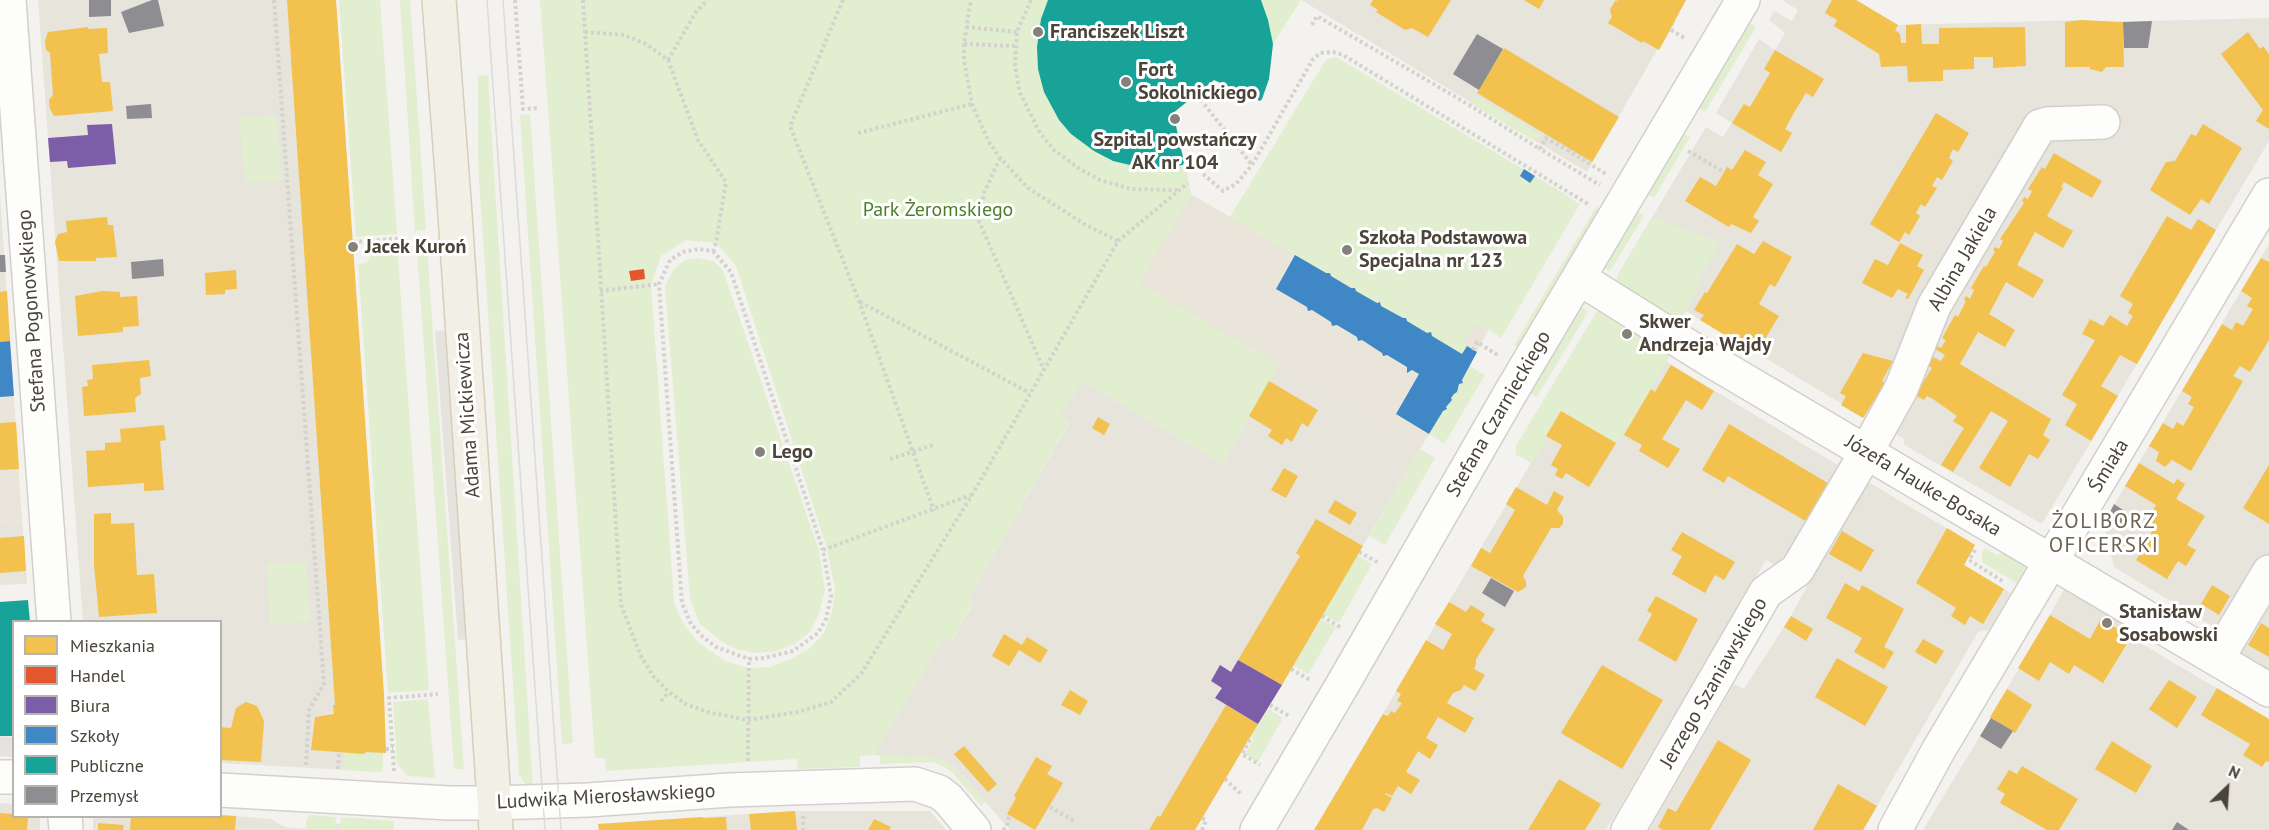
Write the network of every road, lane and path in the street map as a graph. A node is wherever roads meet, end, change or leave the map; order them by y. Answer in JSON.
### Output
{"nodes":[{"id":1,"x":9,"y":0,"type":"edge"},
{"id":2,"x":274,"y":0,"type":"edge"},
{"id":3,"x":438,"y":0,"type":"edge"},
{"id":4,"x":515,"y":0,"type":"edge"},
{"id":5,"x":583,"y":0,"type":"edge"},
{"id":6,"x":708,"y":0,"type":"edge"},
{"id":7,"x":843,"y":0,"type":"edge"},
{"id":8,"x":970,"y":0,"type":"edge"},
{"id":9,"x":1031,"y":0,"type":"edge"},
{"id":10,"x":1743,"y":0,"type":"edge"},
{"id":11,"x":1312,"y":25,"type":"dead end"},
{"id":12,"x":966,"y":27,"type":"junction"},
{"id":13,"x":1671,"y":30,"type":"dead end"},
{"id":14,"x":585,"y":32,"type":"junction"},
{"id":15,"x":1017,"y":32,"type":"junction"},
{"id":16,"x":1687,"y":40,"type":"dead end"},
{"id":17,"x":964,"y":44,"type":"junction"},
{"id":18,"x":1016,"y":46,"type":"junction"},
{"id":19,"x":668,"y":60,"type":"junction"},
{"id":20,"x":1197,"y":95,"type":"dead end"},
{"id":21,"x":972,"y":104,"type":"junction"},
{"id":22,"x":539,"y":108,"type":"dead end"},
{"id":23,"x":2103,"y":122,"type":"dead end"},
{"id":24,"x":858,"y":133,"type":"dead end"},
{"id":25,"x":1540,"y":149,"type":"junction"},
{"id":26,"x":1688,"y":151,"type":"dead end"},
{"id":27,"x":1000,"y":158,"type":"junction"},
{"id":28,"x":1252,"y":165,"type":"junction"},
{"id":29,"x":1724,"y":172,"type":"dead end"},
{"id":30,"x":1203,"y":174,"type":"dead end"},
{"id":31,"x":1606,"y":174,"type":"dead end"},
{"id":32,"x":1188,"y":183,"type":"dead end"},
{"id":33,"x":1600,"y":185,"type":"dead end"},
{"id":34,"x":1177,"y":190,"type":"junction"},
{"id":35,"x":2269,"y":195,"type":"edge"},
{"id":36,"x":1589,"y":204,"type":"dead end"},
{"id":37,"x":407,"y":238,"type":"dead end"},
{"id":38,"x":1118,"y":241,"type":"junction"},
{"id":39,"x":353,"y":242,"type":"dead end"},
{"id":40,"x":713,"y":251,"type":"junction"},
{"id":41,"x":1579,"y":278,"type":"junction"},
{"id":42,"x":659,"y":284,"type":"junction"},
{"id":43,"x":600,"y":291,"type":"junction"},
{"id":44,"x":859,"y":302,"type":"junction"},
{"id":45,"x":1473,"y":350,"type":"dead end"},
{"id":46,"x":1500,"y":356,"type":"dead end"},
{"id":47,"x":1043,"y":369,"type":"junction"},
{"id":48,"x":1030,"y":393,"type":"junction"},
{"id":49,"x":933,"y":446,"type":"dead end"},
{"id":50,"x":912,"y":452,"type":"junction"},
{"id":51,"x":1866,"y":452,"type":"junction"},
{"id":52,"x":890,"y":459,"type":"dead end"},
{"id":53,"x":972,"y":495,"type":"junction"},
{"id":54,"x":933,"y":511,"type":"junction"},
{"id":55,"x":823,"y":550,"type":"junction"},
{"id":56,"x":1359,"y":552,"type":"dead end"},
{"id":57,"x":2050,"y":561,"type":"junction"},
{"id":58,"x":1380,"y":563,"type":"dead end"},
{"id":59,"x":2269,"y":572,"type":"edge"},
{"id":60,"x":1322,"y":616,"type":"dead end"},
{"id":61,"x":54,"y":620,"type":"edge"},
{"id":62,"x":1341,"y":628,"type":"dead end"},
{"id":63,"x":749,"y":659,"type":"junction"},
{"id":64,"x":2217,"y":659,"type":"junction"},
{"id":65,"x":1291,"y":669,"type":"dead end"},
{"id":66,"x":1310,"y":680,"type":"dead end"},
{"id":67,"x":2269,"y":690,"type":"edge"},
{"id":68,"x":669,"y":692,"type":"junction"},
{"id":69,"x":438,"y":694,"type":"dead end"},
{"id":70,"x":661,"y":701,"type":"dead end"},
{"id":71,"x":1270,"y":705,"type":"dead end"},
{"id":72,"x":1289,"y":716,"type":"dead end"},
{"id":73,"x":748,"y":720,"type":"junction"},
{"id":74,"x":1248,"y":741,"type":"dead end"},
{"id":75,"x":386,"y":749,"type":"dead end"},
{"id":76,"x":393,"y":749,"type":"junction"},
{"id":77,"x":748,"y":762,"type":"dead end"},
{"id":78,"x":1260,"y":765,"type":"dead end"},
{"id":79,"x":305,"y":768,"type":"dead end"},
{"id":80,"x":1225,"y":779,"type":"dead end"},
{"id":81,"x":395,"y":781,"type":"dead end"},
{"id":82,"x":222,"y":790,"type":"edge"},
{"id":83,"x":1243,"y":796,"type":"dead end"},
{"id":84,"x":1050,"y":807,"type":"dead end"},
{"id":85,"x":803,"y":811,"type":"dead end"},
{"id":86,"x":495,"y":816,"type":"edge"},
{"id":87,"x":1202,"y":818,"type":"dead end"},
{"id":88,"x":1074,"y":821,"type":"dead end"},
{"id":89,"x":803,"y":830,"type":"edge"},
{"id":90,"x":974,"y":830,"type":"edge"},
{"id":91,"x":1202,"y":830,"type":"edge"},
{"id":92,"x":1257,"y":830,"type":"edge"},
{"id":93,"x":1628,"y":830,"type":"edge"},
{"id":94,"x":1894,"y":830,"type":"edge"}],
"edges":[{"from":1,"to":61,"type":"street","name":"Stefana Pogonowskiego"},
{"from":2,"to":79,"type":"path"},
{"from":3,"to":86,"type":"main road","name":"Adama Mickiewicza"},
{"from":4,"to":22,"type":"path"},
{"from":5,"to":14,"type":"path"},
{"from":6,"to":19,"type":"path"},
{"from":7,"to":44,"type":"path"},
{"from":8,"to":12,"type":"path"},
{"from":9,"to":15,"type":"path"},
{"from":10,"to":41,"type":"street","name":"Stefana Czarnieckiego"},
{"from":11,"to":25,"type":"path"},
{"from":12,"to":15,"type":"path"},
{"from":12,"to":17,"type":"path"},
{"from":13,"to":16,"type":"path"},
{"from":14,"to":19,"type":"path"},
{"from":14,"to":43,"type":"path"},
{"from":15,"to":18,"type":"path"},
{"from":17,"to":18,"type":"path"},
{"from":17,"to":21,"type":"path"},
{"from":18,"to":34,"type":"path"},
{"from":19,"to":40,"type":"path"},
{"from":20,"to":28,"type":"path"},
{"from":21,"to":24,"type":"path"},
{"from":21,"to":27,"type":"path"},
{"from":23,"to":51,"type":"street","name":"Albina Jakiela"},
{"from":25,"to":31,"type":"path"},
{"from":25,"to":33,"type":"path"},
{"from":26,"to":29,"type":"path"},
{"from":27,"to":38,"type":"path"},
{"from":27,"to":47,"type":"path"},
{"from":28,"to":30,"type":"path"},
{"from":28,"to":36,"type":"path"},
{"from":32,"to":34,"type":"path"},
{"from":34,"to":38,"type":"path"},
{"from":35,"to":57,"type":"street","name":"Śmiała"},
{"from":37,"to":39,"type":"path"},
{"from":38,"to":47,"type":"path"},
{"from":40,"to":42,"type":"path"},
{"from":40,"to":55,"type":"path"},
{"from":41,"to":51,"type":"street","name":"Józefa Hauke-Bosaka"},
{"from":41,"to":92,"type":"street","name":"Stefana Czarnieckiego"},
{"from":42,"to":43,"type":"path"},
{"from":42,"to":63,"type":"path"},
{"from":43,"to":68,"type":"path"},
{"from":44,"to":48,"type":"path"},
{"from":44,"to":50,"type":"path"},
{"from":45,"to":46,"type":"path"},
{"from":47,"to":48,"type":"path"},
{"from":48,"to":53,"type":"path"},
{"from":49,"to":50,"type":"path"},
{"from":50,"to":52,"type":"path"},
{"from":50,"to":54,"type":"path"},
{"from":51,"to":57,"type":"street","name":"Józefa Hauke-Bosaka"},
{"from":51,"to":93,"type":"street","name":"Jerzego Szaniawskiego"},
{"from":53,"to":54,"type":"path"},
{"from":53,"to":73,"type":"path"},
{"from":54,"to":55,"type":"path"},
{"from":55,"to":63,"type":"path"},
{"from":56,"to":58,"type":"path"},
{"from":57,"to":64,"type":"street","name":"Józefa Hauke-Bosaka"},
{"from":57,"to":94,"type":"street","name":"Śmiała"},
{"from":59,"to":64,"type":"street"},
{"from":60,"to":62,"type":"path"},
{"from":63,"to":73,"type":"path"},
{"from":64,"to":67,"type":"street","name":"Józefa Hauke-Bosaka"},
{"from":65,"to":66,"type":"path"},
{"from":68,"to":70,"type":"path"},
{"from":68,"to":73,"type":"path"},
{"from":69,"to":76,"type":"path"},
{"from":71,"to":72,"type":"path"},
{"from":73,"to":77,"type":"path"},
{"from":74,"to":78,"type":"path"},
{"from":75,"to":76,"type":"path"},
{"from":76,"to":81,"type":"path"},
{"from":80,"to":83,"type":"path"},
{"from":82,"to":86,"type":"street","name":"Ludwika Mierosławskiego"},
{"from":84,"to":88,"type":"path"},
{"from":85,"to":89,"type":"path"},
{"from":86,"to":90,"type":"street","name":"Ludwika Mierosławskiego"},
{"from":87,"to":91,"type":"path"}]}
